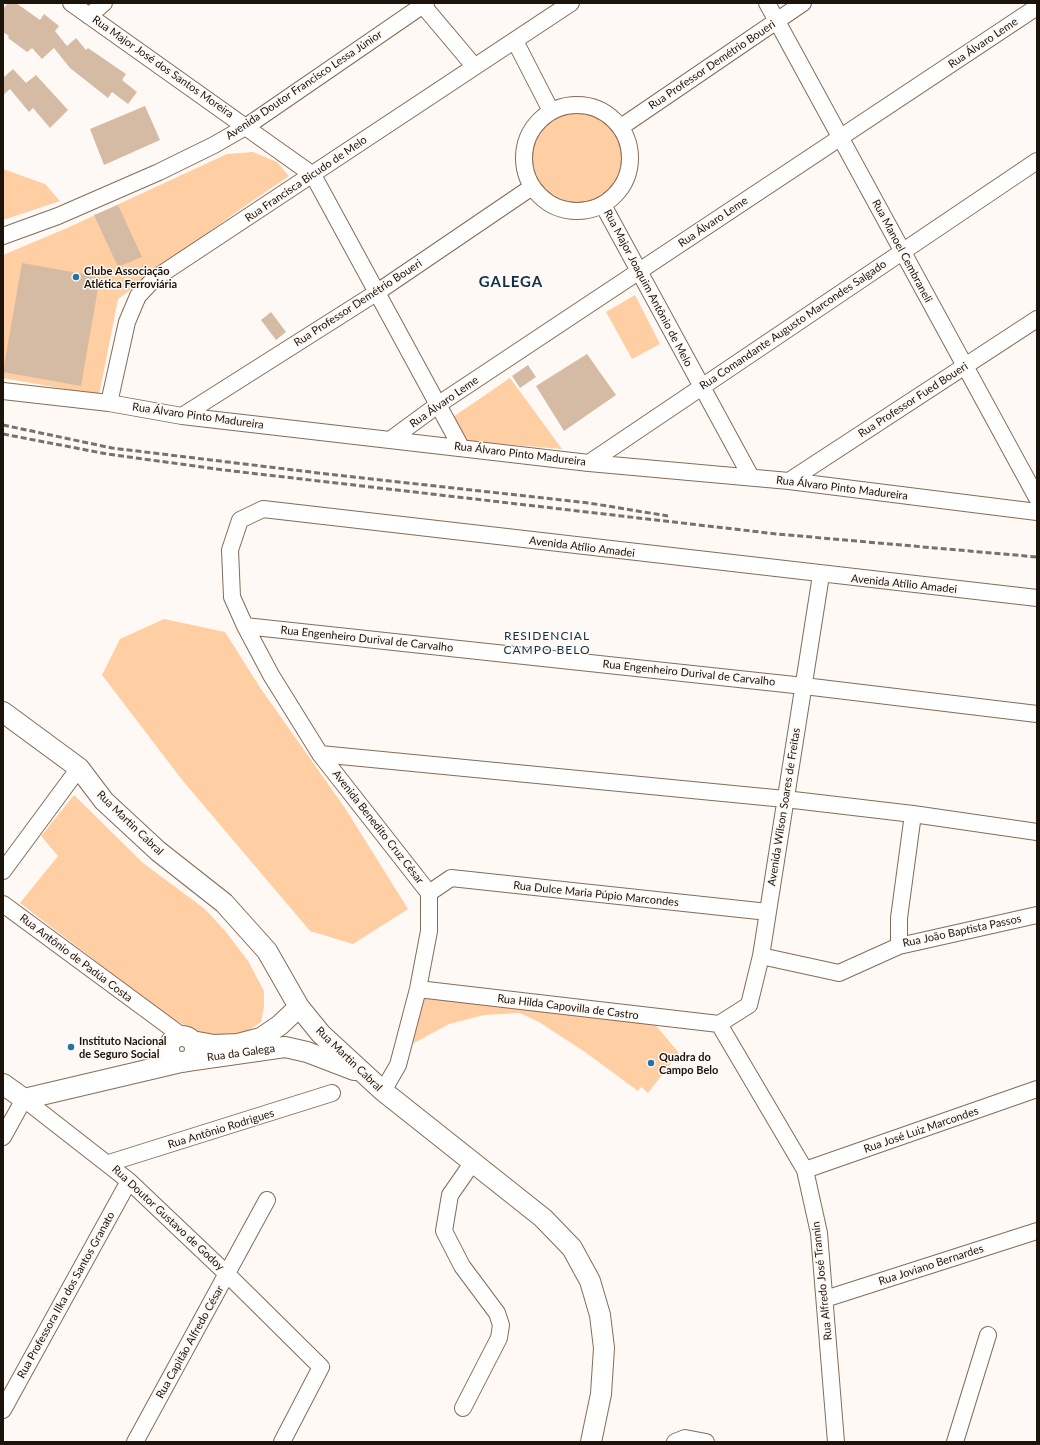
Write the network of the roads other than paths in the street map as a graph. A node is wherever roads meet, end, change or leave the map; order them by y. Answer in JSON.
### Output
{"nodes":[{"id":1,"x":71,"y":3,"type":"edge"},
{"id":2,"x":104,"y":3,"type":"edge"},
{"id":3,"x":571,"y":3,"type":"edge"},
{"id":4,"x":767,"y":3,"type":"edge"},
{"id":5,"x":803,"y":3,"type":"edge"},
{"id":6,"x":423,"y":4,"type":"edge"},
{"id":7,"x":1037,"y":6,"type":"edge"},
{"id":8,"x":89,"y":16,"type":"junction"},
{"id":9,"x":777,"y":20,"type":"junction"},
{"id":10,"x":514,"y":41,"type":"junction"},
{"id":11,"x":474,"y":66,"type":"junction"},
{"id":12,"x":551,"y":111,"type":"junction"},
{"id":13,"x":247,"y":126,"type":"junction"},
{"id":14,"x":621,"y":127,"type":"junction"},
{"id":15,"x":840,"y":137,"type":"junction"},
{"id":16,"x":1037,"y":161,"type":"edge"},
{"id":17,"x":313,"y":175,"type":"junction"},
{"id":18,"x":532,"y":187,"type":"junction"},
{"id":19,"x":603,"y":205,"type":"junction"},
{"id":20,"x":3,"y":236,"type":"edge"},
{"id":21,"x":902,"y":252,"type":"junction"},
{"id":22,"x":640,"y":271,"type":"junction"},
{"id":23,"x":376,"y":293,"type":"junction"},
{"id":24,"x":1037,"y":319,"type":"edge"},
{"id":25,"x":964,"y":367,"type":"junction"},
{"id":26,"x":702,"y":387,"type":"junction"},
{"id":27,"x":3,"y":391,"type":"edge"},
{"id":28,"x":109,"y":404,"type":"junction"},
{"id":29,"x":439,"y":404,"type":"junction"},
{"id":30,"x":182,"y":416,"type":"junction"},
{"id":31,"x":390,"y":440,"type":"junction"},
{"id":32,"x":462,"y":447,"type":"junction"},
{"id":33,"x":589,"y":463,"type":"junction"},
{"id":34,"x":751,"y":477,"type":"junction"},
{"id":35,"x":789,"y":481,"type":"junction"},
{"id":36,"x":1037,"y":498,"type":"edge"},
{"id":37,"x":1037,"y":512,"type":"edge"},
{"id":38,"x":821,"y":575,"type":"junction"},
{"id":39,"x":1037,"y":598,"type":"edge"},
{"id":40,"x":245,"y":626,"type":"junction"},
{"id":41,"x":804,"y":686,"type":"junction"},
{"id":42,"x":3,"y":712,"type":"edge"},
{"id":43,"x":1037,"y":714,"type":"edge"},
{"id":44,"x":320,"y":754,"type":"junction"},
{"id":45,"x":79,"y":768,"type":"junction"},
{"id":46,"x":785,"y":799,"type":"junction"},
{"id":47,"x":913,"y":814,"type":"junction"},
{"id":48,"x":1037,"y":832,"type":"edge"},
{"id":49,"x":3,"y":870,"type":"edge"},
{"id":50,"x":429,"y":892,"type":"junction"},
{"id":51,"x":3,"y":904,"type":"edge"},
{"id":52,"x":768,"y":912,"type":"junction"},
{"id":53,"x":1037,"y":915,"type":"edge"},
{"id":54,"x":899,"y":946,"type":"junction"},
{"id":55,"x":761,"y":956,"type":"junction"},
{"id":56,"x":418,"y":989,"type":"junction"},
{"id":57,"x":299,"y":1007,"type":"junction"},
{"id":58,"x":280,"y":1024,"type":"junction"},
{"id":59,"x":719,"y":1024,"type":"junction"},
{"id":60,"x":321,"y":1034,"type":"junction"},
{"id":61,"x":285,"y":1047,"type":"junction"},
{"id":62,"x":180,"y":1049,"type":"junction"},
{"id":63,"x":307,"y":1052,"type":"junction"},
{"id":64,"x":363,"y":1074,"type":"junction"},
{"id":65,"x":3,"y":1084,"type":"edge"},
{"id":66,"x":1037,"y":1089,"type":"edge"},
{"id":67,"x":383,"y":1091,"type":"junction"},
{"id":68,"x":332,"y":1093,"type":"dead end"},
{"id":69,"x":24,"y":1099,"type":"junction"},
{"id":70,"x":3,"y":1136,"type":"edge"},
{"id":71,"x":473,"y":1162,"type":"junction"},
{"id":72,"x":109,"y":1164,"type":"junction"},
{"id":73,"x":804,"y":1170,"type":"junction"},
{"id":74,"x":129,"y":1181,"type":"junction"},
{"id":75,"x":267,"y":1200,"type":"dead end"},
{"id":76,"x":1037,"y":1231,"type":"edge"},
{"id":77,"x":227,"y":1274,"type":"junction"},
{"id":78,"x":825,"y":1299,"type":"junction"},
{"id":79,"x":988,"y":1335,"type":"dead end"},
{"id":80,"x":463,"y":1408,"type":"dead end"},
{"id":81,"x":3,"y":1410,"type":"edge"},
{"id":82,"x":135,"y":1442,"type":"edge"},
{"id":83,"x":282,"y":1442,"type":"edge"},
{"id":84,"x":592,"y":1442,"type":"edge"},
{"id":85,"x":675,"y":1442,"type":"edge"},
{"id":86,"x":706,"y":1442,"type":"edge"},
{"id":87,"x":836,"y":1442,"type":"edge"},
{"id":88,"x":955,"y":1442,"type":"edge"}],
"edges":[{"from":1,"to":8,"type":"street","name":"Rua Major José dos Santos Moreira"},
{"from":2,"to":8,"type":"street"},
{"from":3,"to":10,"type":"street","name":"Rua Francisca Bicudo de Melo"},
{"from":4,"to":9,"type":"street","name":"Rua Manoel Cembraneli"},
{"from":5,"to":9,"type":"street","name":"Rua Professor Demétrio Boueri"},
{"from":6,"to":11,"type":"street"},
{"from":6,"to":13,"type":"street","name":"Avenida Doutor Francisco Lessa Júnior"},
{"from":7,"to":15,"type":"street","name":"Rua Álvaro Leme"},
{"from":8,"to":13,"type":"street","name":"Rua Major José dos Santos Moreira"},
{"from":9,"to":14,"type":"street","name":"Rua Professor Demétrio Boueri"},
{"from":9,"to":15,"type":"street","name":"Rua Manoel Cembraneli"},
{"from":10,"to":11,"type":"street","name":"Rua Francisca Bicudo de Melo"},
{"from":10,"to":12,"type":"street"},
{"from":11,"to":17,"type":"street","name":"Rua Francisca Bicudo de Melo"},
{"from":12,"to":14,"type":"street"},
{"from":12,"to":18,"type":"street"},
{"from":13,"to":17,"type":"street","name":"Rua Major José dos Santos Moreira"},
{"from":13,"to":20,"type":"street","name":"Avenida Doutor Francisco Lessa Júnior"},
{"from":14,"to":19,"type":"street"},
{"from":15,"to":21,"type":"street","name":"Rua Manoel Cembraneli"},
{"from":15,"to":22,"type":"street","name":"Rua Álvaro Leme"},
{"from":16,"to":21,"type":"street","name":"Rua Comandante Augusto Marcondes Salgado"},
{"from":17,"to":23,"type":"street"},
{"from":17,"to":28,"type":"street","name":"Rua Francisca Bicudo de Melo"},
{"from":18,"to":19,"type":"street"},
{"from":18,"to":23,"type":"street","name":"Rua Professor Demétrio Boueri"},
{"from":19,"to":22,"type":"street","name":"Rua Major Joaquim Antônio de Melo"},
{"from":21,"to":25,"type":"street","name":"Rua Manoel Cembraneli"},
{"from":21,"to":26,"type":"street","name":"Rua Comandante Augusto Marcondes Salgado"},
{"from":22,"to":26,"type":"street","name":"Rua Major Joaquim Antônio de Melo"},
{"from":22,"to":29,"type":"street","name":"Rua Álvaro Leme"},
{"from":23,"to":29,"type":"street"},
{"from":23,"to":30,"type":"street","name":"Rua Professor Demétrio Boueri"},
{"from":24,"to":25,"type":"street","name":"Rua Professor Fued Boueri"},
{"from":25,"to":35,"type":"street","name":"Rua Professor Fued Boueri"},
{"from":25,"to":36,"type":"street","name":"Rua Manoel Cembraneli"},
{"from":26,"to":33,"type":"street","name":"Rua Comandante Augusto Marcondes Salgado"},
{"from":26,"to":34,"type":"street","name":"Rua Major Joaquim Antônio de Melo"},
{"from":27,"to":28,"type":"street","name":"Rua Álvaro Pinto Madureira"},
{"from":28,"to":30,"type":"street","name":"Rua Álvaro Pinto Madureira"},
{"from":29,"to":31,"type":"street","name":"Rua Álvaro Leme"},
{"from":29,"to":32,"type":"street"},
{"from":30,"to":31,"type":"street","name":"Rua Álvaro Pinto Madureira"},
{"from":31,"to":32,"type":"street","name":"Rua Álvaro Pinto Madureira"},
{"from":32,"to":33,"type":"street","name":"Rua Álvaro Pinto Madureira"},
{"from":33,"to":34,"type":"street","name":"Rua Álvaro Pinto Madureira"},
{"from":34,"to":35,"type":"street","name":"Rua Álvaro Pinto Madureira"},
{"from":35,"to":37,"type":"street","name":"Rua Álvaro Pinto Madureira"},
{"from":38,"to":39,"type":"street","name":"Avenida Atílio Amadei"},
{"from":38,"to":40,"type":"street","name":"Avenida Atílio Amadei"},
{"from":38,"to":41,"type":"street","name":"Avenida Wilson Soares de Freitas"},
{"from":40,"to":41,"type":"street","name":"Rua Engenheiro Durival de Carvalho"},
{"from":40,"to":44,"type":"street","name":"Avenida Benedito Cruz César"},
{"from":41,"to":43,"type":"street","name":"Rua Engenheiro Durival de Carvalho"},
{"from":41,"to":46,"type":"street","name":"Avenida Wilson Soares de Freitas"},
{"from":42,"to":45,"type":"main road","name":"Rua Martin Cabral"},
{"from":44,"to":46,"type":"street"},
{"from":44,"to":50,"type":"street","name":"Avenida Benedito Cruz César"},
{"from":45,"to":49,"type":"street"},
{"from":45,"to":57,"type":"main road","name":"Rua Martin Cabral"},
{"from":46,"to":47,"type":"street"},
{"from":46,"to":52,"type":"street","name":"Avenida Wilson Soares de Freitas"},
{"from":47,"to":48,"type":"street"},
{"from":47,"to":54,"type":"street","name":"Rua João Baptista Passos"},
{"from":50,"to":52,"type":"street","name":"Rua Dulce Maria Púpio Marcondes"},
{"from":50,"to":56,"type":"street","name":"Avenida Benedito Cruz César"},
{"from":51,"to":62,"type":"street","name":"Rua Antônio de Padúa Costa"},
{"from":52,"to":55,"type":"street","name":"Avenida Wilson Soares de Freitas"},
{"from":53,"to":54,"type":"street","name":"Rua João Baptista Passos"},
{"from":54,"to":55,"type":"street"},
{"from":55,"to":59,"type":"street","name":"Avenida Wilson Soares de Freitas"},
{"from":56,"to":59,"type":"street","name":"Rua Hilda Capovilla de Castro"},
{"from":56,"to":67,"type":"street","name":"Avenida Benedito Cruz César"},
{"from":57,"to":58,"type":"main road","name":"Rua da Galega"},
{"from":57,"to":60,"type":"main road","name":"Rua Martin Cabral"},
{"from":58,"to":61,"type":"main road"},
{"from":58,"to":62,"type":"main road","name":"Rua da Galega"},
{"from":59,"to":73,"type":"street","name":"Rua Alfredo José Trannin"},
{"from":60,"to":63,"type":"main road"},
{"from":60,"to":64,"type":"main road","name":"Rua Martin Cabral"},
{"from":61,"to":62,"type":"main road","name":"Rua da Galega"},
{"from":61,"to":63,"type":"main road","name":"Rua da Galega"},
{"from":62,"to":69,"type":"main road","name":"Rua da Galega"},
{"from":63,"to":64,"type":"main road","name":"Rua da Galega"},
{"from":64,"to":67,"type":"main road","name":"Rua Martin Cabral"},
{"from":65,"to":69,"type":"main road","name":"Rua Doutor Gustavo de Godoy"},
{"from":66,"to":73,"type":"street","name":"Rua José Luiz Marcondes"},
{"from":67,"to":71,"type":"main road","name":"Rua Martin Cabral"},
{"from":68,"to":72,"type":"street","name":"Rua Antônio Rodrigues"},
{"from":69,"to":70,"type":"street"},
{"from":69,"to":72,"type":"street","name":"Rua Doutor Gustavo de Godoy"},
{"from":71,"to":80,"type":"street"},
{"from":71,"to":84,"type":"main road","name":"Rua Martin Cabral"},
{"from":72,"to":74,"type":"street","name":"Rua Doutor Gustavo de Godoy"},
{"from":73,"to":78,"type":"street","name":"Rua Alfredo José Trannin"},
{"from":74,"to":77,"type":"street","name":"Rua Doutor Gustavo de Godoy"},
{"from":74,"to":81,"type":"street","name":"Rua Professora Ilka dos Santos Granato"},
{"from":75,"to":77,"type":"street","name":"Rua Capitão Alfredo César"},
{"from":76,"to":78,"type":"street","name":"Rua Joviano Bernardes"},
{"from":77,"to":82,"type":"street","name":"Rua Capitão Alfredo César"},
{"from":77,"to":83,"type":"street","name":"Rua Doutor Gustavo de Godoy"},
{"from":78,"to":87,"type":"street","name":"Rua Alfredo José Trannin"},
{"from":79,"to":88,"type":"street"},
{"from":85,"to":86,"type":"street"}]}
